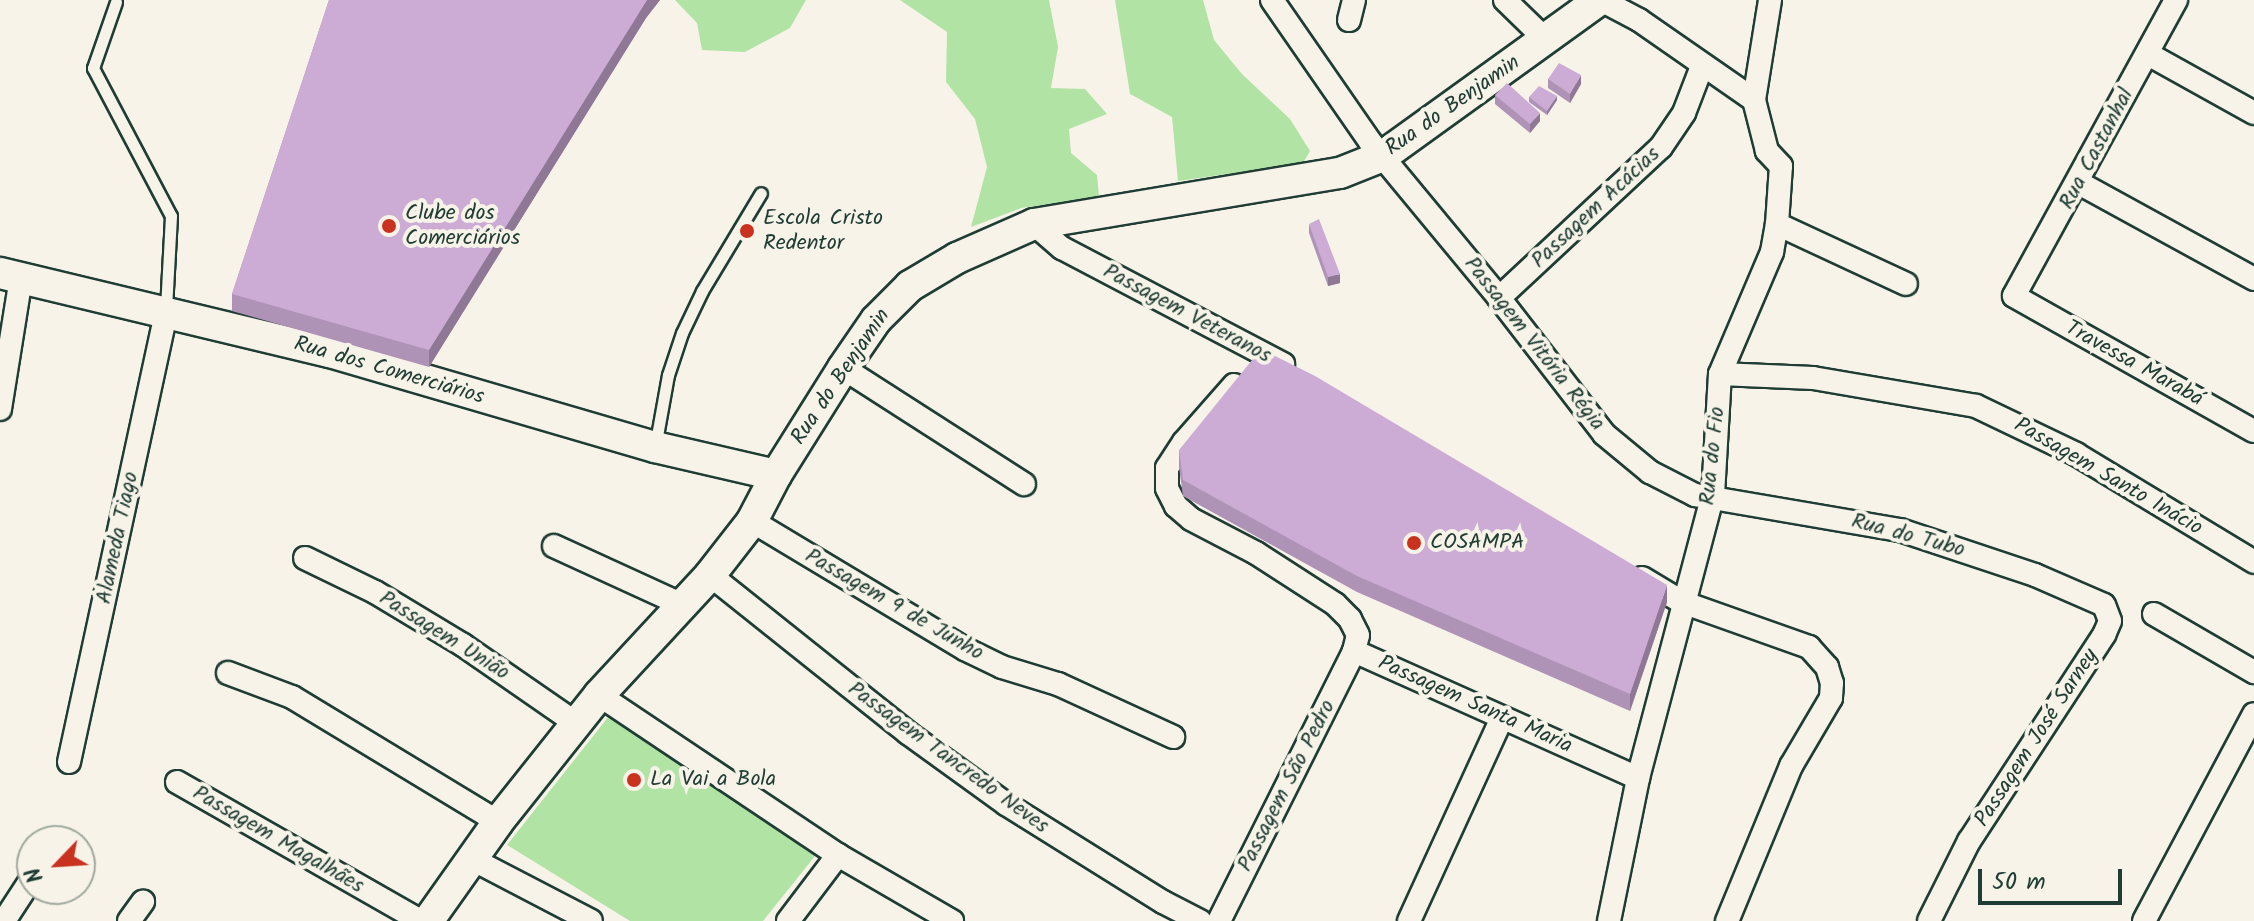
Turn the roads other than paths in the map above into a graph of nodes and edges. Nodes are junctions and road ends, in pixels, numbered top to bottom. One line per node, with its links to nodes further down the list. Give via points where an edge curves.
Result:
1 (1272, 0): 12 (street, Passagem Vitória Régia)
2 (1505, 0): 7 (street)
3 (1600, 0): 7 (main road, Rua do Benjamin); 9 (street, via 1639,20)
4 (1770, 0): 10 (street, Rua do Fio)
5 (2176, 0): 8 (street, Rua Castanhal)
6 (116, 2): 22 (lane, via 93,68 171,216)
7 (1547, 41): 12 (main road, Rua do Benjamin)
8 (2148, 54): 11 (street); 13 (street, Rua Castanhal)
9 (1702, 66): 10 (street); 21 (street, Passagem Acácias, via 1684,113 1661,147)
10 (1754, 100): 16 (street, Rua do Fio, via 1767,151 1781,166)
11 (2254, 113)
12 (1383, 156): 15 (main road, Rua do Benjamin, via 1340,173); 21 (street, Passagem Vitória Régia)
13 (2079, 183): 18 (street); 20 (street, Rua Castanhal)
14 (761, 193): 29 (lane, via 682,333)
15 (1034, 224): 23 (street, Passagem Veteranos, via 1062,248); 24 (main road, Rua do Benjamin, via 957,258 910,286 876,320)
16 (1777, 224): 19 (street); 26 (street, Rua do Fio, via 1772,252)
17 (10, 275): 22 (main road, Rua dos Comerciários); 27 (street)
18 (2254, 279)
19 (1906, 284)
20 (2014, 296): 28 (street, Travessa Marabá)
21 (1499, 298): 32 (street, Passagem Vitória Régia, via 1614,443 1670,485 1695,495)
22 (166, 314): 29 (main road, Rua dos Comerciários, via 330,352); 51 (street, Alameda Tiago)
23 (1261, 354): 25 (street, Passagem Veteranos); 43 (street, Passagem Santa Maria, via 1184,442 1167,468 1167,488 1191,519 1335,604 1358,635)
24 (843, 368): 30 (main road, Rua do Benjamin); 31 (street)
25 (1298, 372)
26 (1720, 374): 32 (street, Rua do Fio); 36 (street, Passagem Santo Inácio, via 1813,378 1976,406 2076,454)
27 (0, 409)
28 (2254, 431)
29 (655, 447): 30 (main road, Rua dos Comerciários)
30 (776, 475): 33 (main road, Rua do Benjamin)
31 (1024, 484)
32 (1713, 495): 39 (street, Rua do Tubo, via 1900,530); 40 (street, Rua do Fio)
33 (752, 521): 38 (main road, Rua do Benjamin); 50 (street, Passagem 9 de Junho, via 965,649 1058,684)
34 (554, 546): 41 (street)
35 (305, 558): 49 (street, Passagem União, via 463,645)
36 (2254, 562)
37 (1619, 564): 40 (street)
38 (710, 575): 41 (main road, Rua do Benjamin); 66 (street, Passagem Tancredo Neves, via 1006,804)
39 (2097, 599): 71 (street, Passagem José Sarney, via 2110,621 2104,635 1969,841)
40 (1682, 602): 52 (street, Rua do Fio); 70 (street, via 1809,647 1827,667 1832,683 1831,698 1791,766)
41 (683, 605): 46 (main road, Rua do Benjamin)
42 (2154, 614): 44 (street)
43 (1354, 651): 48 (street, Passagem Santa Maria); 67 (street, Passagem São Pedro)
44 (2254, 672)
45 (228, 673): 54 (street, via 292,697)
46 (599, 695): 49 (main road, Rua do Benjamin); 55 (street)
47 (2254, 714): 72 (street)
48 (1502, 718): 52 (street, Passagem Santa Maria); 68 (street)
49 (577, 724): 54 (main road, Rua do Benjamin)
50 (1173, 737)
51 (69, 762)
52 (1638, 778): 69 (street, Rua do Fio)
53 (177, 782): 61 (street, Passagem Magalhães)
54 (498, 822): 56 (main road, Rua do Benjamin)
55 (838, 855): 64 (street); 65 (street)
56 (472, 859): 62 (main road, Rua do Benjamin); 63 (street)
57 (143, 902): 60 (street)
58 (16, 903): 59 (street)
59 (4, 921)
60 (129, 921)
61 (421, 921)
62 (428, 921)
63 (591, 921)
64 (788, 921)
65 (952, 921)
66 (1200, 921)
67 (1219, 921)
68 (1409, 921)
69 (1609, 921)
70 (1727, 921)
71 (1929, 921)
72 (2144, 921)

